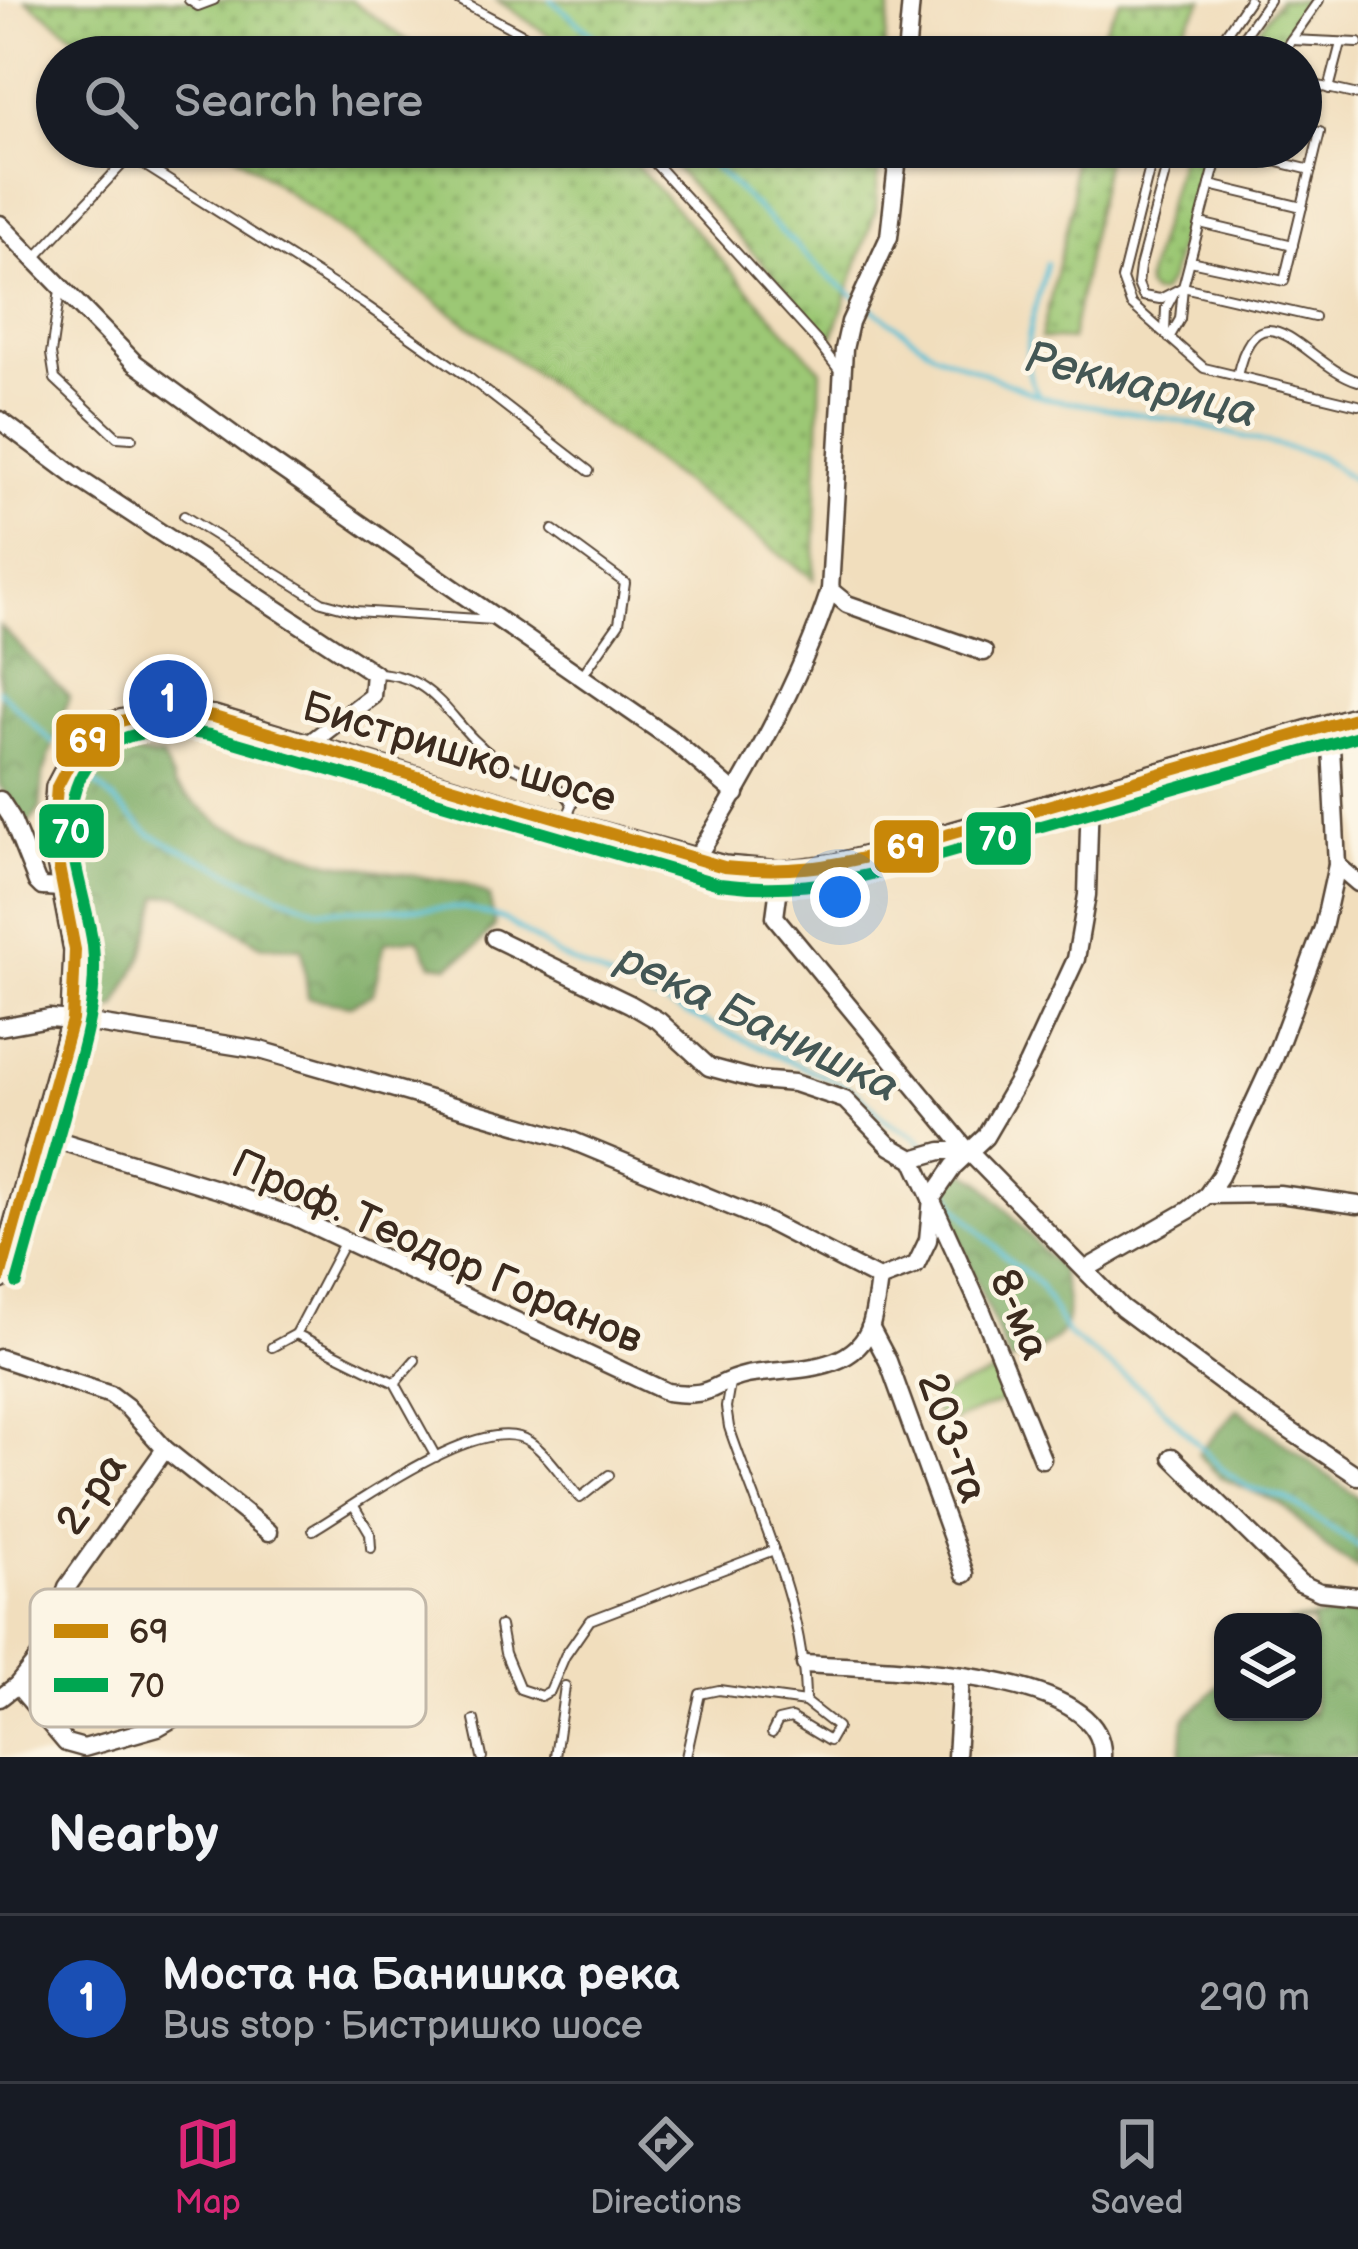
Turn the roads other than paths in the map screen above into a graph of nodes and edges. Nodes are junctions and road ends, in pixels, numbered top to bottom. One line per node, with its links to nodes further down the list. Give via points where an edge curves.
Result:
1 (189, 0): 2 (lane)
2 (214, 0)
3 (458, 0): 8 (lane)
4 (911, 0): 9 (street)
5 (1249, 0): 10 (lane)
6 (1268, 0): 11 (lane)
7 (1318, 0): 12 (lane)
8 (526, 36)
9 (908, 36)
10 (1224, 36)
11 (1243, 36)
12 (1294, 36)
13 (1322, 42): 14 (lane)
14 (1341, 43): 15 (lane); 17 (lane)
15 (1358, 43)
16 (1322, 87): 17 (lane)
17 (1329, 89): 18 (lane)
18 (1358, 95)
19 (119, 168): 33 (lane)
20 (149, 168): 45 (lane, via 379,315)
21 (659, 168): 39 (lane)
22 (897, 168): 39 (street, via 889,237 850,322)
23 (1150, 168): 38 (lane, via 1122,287)
24 (1167, 168): 36 (lane, via 1138,284 1151,300)
25 (1214, 168): 28 (lane)
26 (1303, 168): 27 (lane)
27 (1311, 170): 29 (lane)
28 (1210, 185): 29 (lane); 30 (lane)
29 (1302, 207): 32 (lane)
30 (1200, 223): 32 (lane); 34 (lane)
31 (0, 224): 33 (street)
32 (1293, 245): 34 (lane, via 1284,281)
33 (34, 258): 35 (street)
34 (1190, 260): 36 (lane)
35 (61, 286): 44 (lane, via 51,354 56,379 117,437); 49 (street, via 135,363)
36 (1179, 290): 37 (lane); 38 (lane, via 1166,308); 38 (lane, via 1180,319)
37 (1314, 317)
38 (1167, 336): 40 (lane, via 1204,368)
39 (841, 372): 48 (street)
40 (1237, 376): 41 (lane, via 1246,343 1268,328); 42 (lane)
41 (1358, 382)
42 (1358, 405)
43 (0, 420): 51 (street)
44 (133, 438)
45 (589, 471)
46 (184, 517): 49 (lane, via 322,602)
47 (553, 530): 52 (lane, via 625,583 619,623)
48 (830, 590): 50 (street, via 847,604); 56 (street)
49 (499, 620): 52 (street)
50 (984, 652)
51 (374, 673): 55 (street, via 372,696); 59 (lane, via 400,674 424,687 487,752 562,790 572,805)
52 (581, 677): 56 (street)
53 (1358, 717): 54 (street, Бистришко шосе)
54 (1330, 726): 57 (street, Бистришко шосе); 61 (street)
55 (306, 746): 59 (street, Бистришко шосе); 64 (street, Бистришко шосе, via 184,711 109,724 77,749 57,787 53,836)
56 (736, 794): 60 (street)
57 (1090, 794): 62 (street, Бистришко шосе, via 850,861); 69 (street, via 1088,895 1076,959 1028,1066)
58 (0, 800): 64 (street, via 37,882)
59 (565, 823): 60 (street, Бистришко шосе)
60 (695, 860): 62 (street, Бистришко шосе)
61 (1337, 865): 63 (street); 71 (street, via 1307,978)
62 (781, 872): 69 (street, via 775,916)
63 (1358, 883)
64 (64, 888): 66 (street, Бистришко шосе, via 75,950)
65 (494, 938): 70 (street, via 659,1021 709,1066 845,1100)
66 (72, 1019): 67 (street); 68 (street, Бистришко шосе); 77 (street, via 260,1050 568,1139 764,1220)
67 (0, 1027)
68 (41, 1136): 74 (street, Проф. Теодор Горанов, via 226,1192); 76 (street, Бистришко шосе)
69 (968, 1151): 70 (street); 72 (street); 75 (street)
70 (913, 1160): 72 (street, 8-ма)
71 (1207, 1195): 73 (street); 75 (street)
72 (932, 1198): 77 (street, via 928,1240 916,1264); 88 (street, 8-ма)
73 (1358, 1205)
74 (346, 1240): 79 (lane); 84 (street, Проф. Теодор Горанов, via 667,1392 694,1396)
75 (1086, 1270): 90 (street, via 1122,1308)
76 (0, 1278)
77 (879, 1279): 78 (street)
78 (870, 1327): 84 (street, via 851,1354 827,1364); 96 (street, 203-та)
79 (296, 1334): 80 (lane); 83 (lane)
80 (272, 1347)
81 (0, 1358): 85 (street, via 111,1395)
82 (415, 1360): 83 (lane)
83 (395, 1383): 87 (lane)
84 (730, 1383): 95 (lane, via 729,1427)
85 (165, 1449): 93 (street); 97 (street, 2-ра)
86 (1172, 1456): 98 (street, via 1300,1582)
87 (436, 1457): 89 (lane, via 505,1433 529,1441 580,1498); 91 (lane)
88 (1042, 1459)
89 (609, 1474)
90 (1358, 1476)
91 (354, 1506): 92 (lane); 94 (lane)
92 (314, 1530)
93 (269, 1532)
94 (371, 1548)
95 (774, 1550): 99 (lane, via 590,1620 542,1696 520,1688); 100 (lane)
96 (965, 1574)
97 (66, 1589)
98 (1358, 1596)
99 (500, 1626)
100 (805, 1664): 102 (street); 107 (lane)
101 (30, 1668): 103 (street, 2-ра)
102 (961, 1676): 115 (street); 116 (street, via 1032,1690 1081,1713 1097,1727)
103 (17, 1685): 105 (street, 2-ра); 106 (street)
104 (566, 1686): 113 (lane)
105 (0, 1698)
106 (30, 1701)
107 (806, 1702): 111 (lane, via 837,1726 829,1741 791,1718); 114 (lane, via 700,1694)
108 (474, 1720): 112 (lane)
109 (52, 1727): 110 (street, via 66,1744 84,1748)
110 (158, 1727)
111 (772, 1733)
112 (482, 1757)
113 (555, 1757)
114 (686, 1757)
115 (956, 1757)
116 (1102, 1757)

